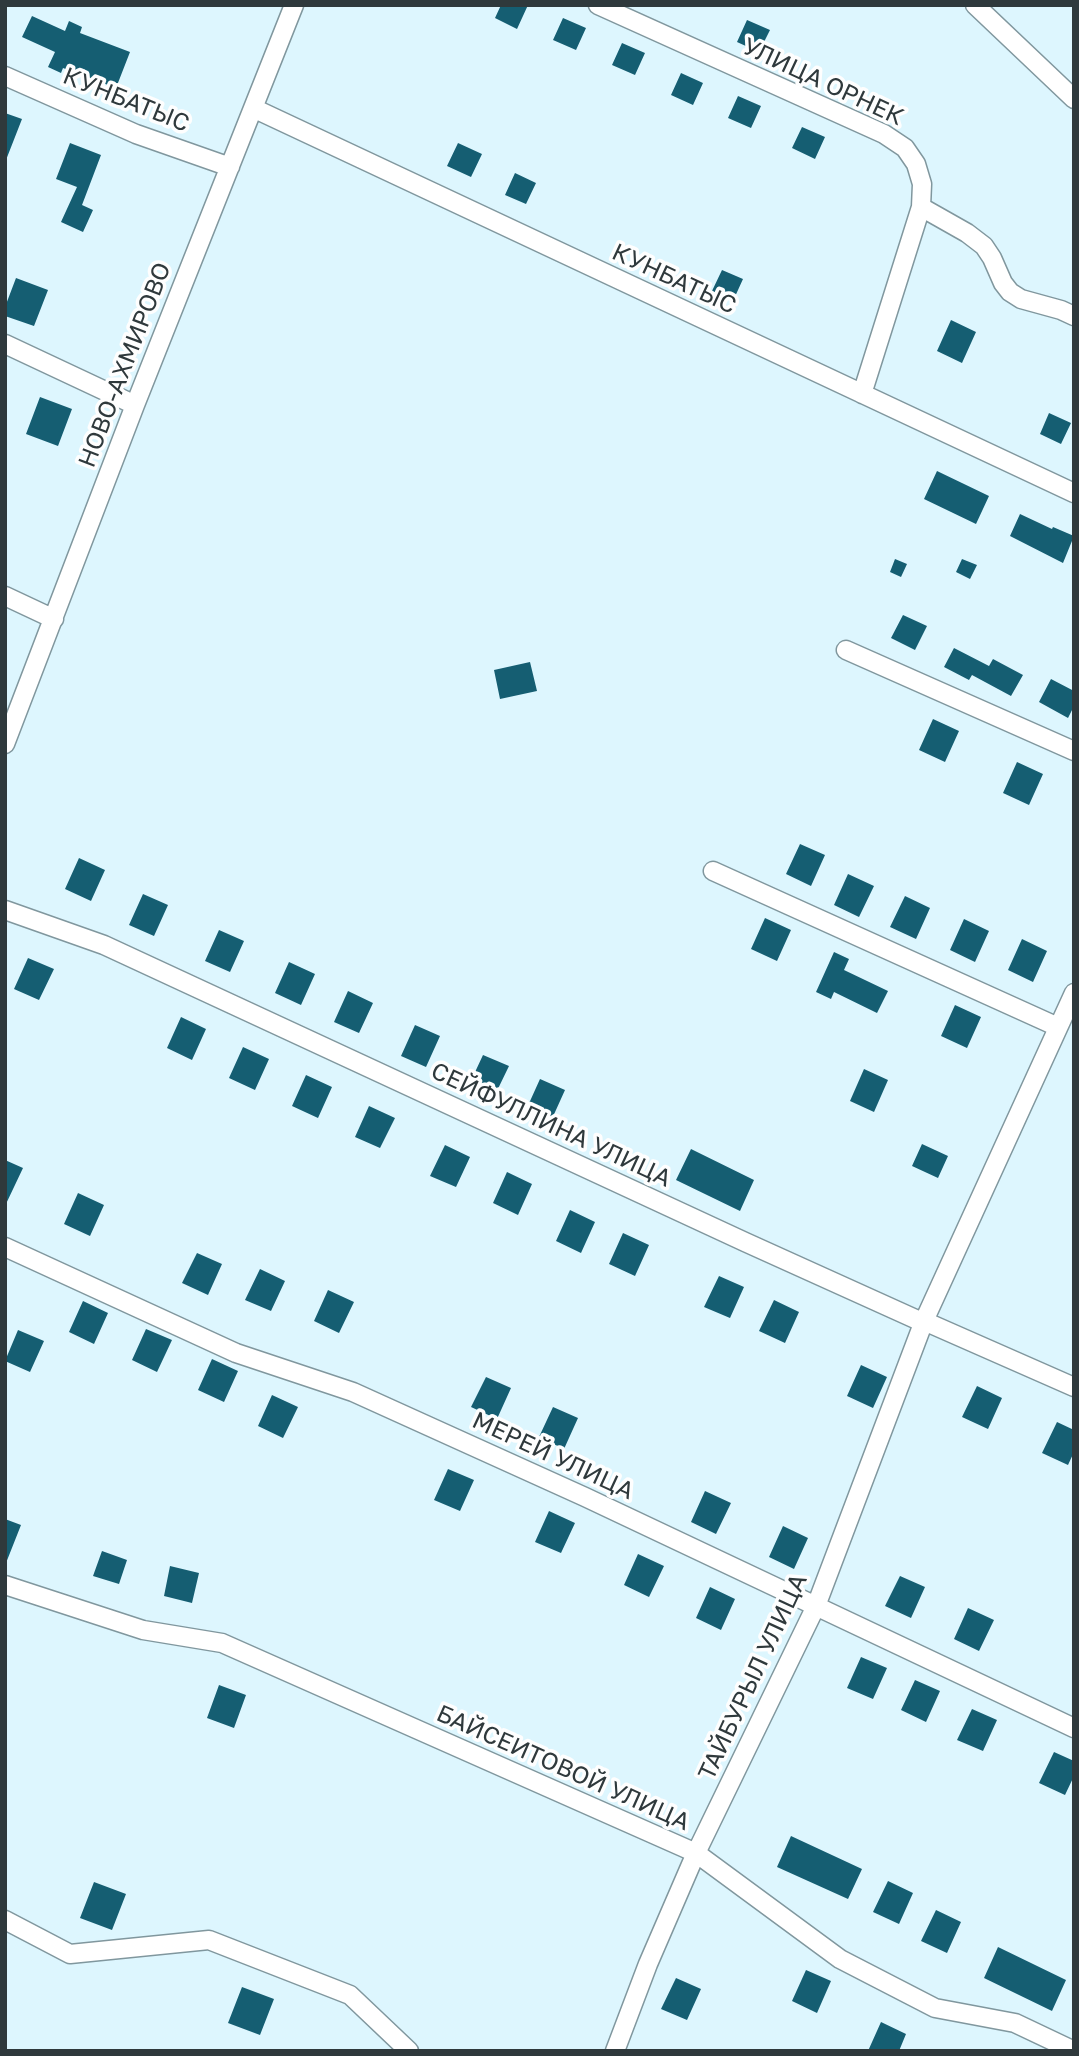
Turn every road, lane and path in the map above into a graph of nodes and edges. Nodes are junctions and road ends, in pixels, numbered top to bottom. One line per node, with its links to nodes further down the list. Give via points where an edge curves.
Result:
1 (294, 5): 6 (street, НОВО-АХМИРОВО)
2 (598, 5): 8 (street, УЛИЦА ОРНЕК, via 884,134 905,148 916,164 922,184)
3 (975, 5): 5 (street)
4 (5, 76): 7 (street, КУНБАТЫС, via 136,134)
5 (1074, 99)
6 (253, 108): 7 (street, НОВО-АХМИРОВО); 11 (street, КУНБАТЫС)
7 (230, 167): 12 (street, НОВО-АХМИРОВО)
8 (921, 207): 9 (street, via 984,246 1010,292); 11 (street, УЛИЦА ОРНЕК)
9 (1074, 316)
10 (5, 344): 12 (street)
11 (862, 394): 13 (street, КУНБАТЫС)
12 (135, 405): 15 (street, НОВО-АХМИРОВО)
13 (1074, 494)
14 (5, 596): 15 (street)
15 (54, 619): 17 (street, НОВО-АХМИРОВО)
16 (846, 650): 18 (street)
17 (5, 744)
18 (1074, 751)
19 (713, 872): 22 (street)
20 (5, 910): 24 (street, СЕЙФУЛЛИНА УЛИЦА, via 104,945)
21 (1074, 993): 22 (street, ТАЙБУРЫЛ УЛИЦА)
22 (1058, 1027): 24 (street, ТАЙБУРЫЛ УЛИЦА)
23 (5, 1247): 27 (street, МЕРЕЙ УЛИЦА, via 236,1353 365,1398)
24 (923, 1321): 25 (street, СЕЙФУЛЛИНА УЛИЦА); 27 (street, ТАЙБУРЫЛ УЛИЦА)
25 (1074, 1387)
26 (5, 1586): 29 (street, БАЙСЕИТОВОЙ УЛИЦА, via 143,1630 222,1643)
27 (816, 1606): 28 (street, МЕРЕЙ УЛИЦА); 29 (street, ТАЙБУРЫЛ УЛИЦА)
28 (1074, 1728)
29 (696, 1853): 31 (street, БАЙСЕИТОВОЙ УЛИЦА, via 840,1959 935,2008 1014,2023); 33 (street, ТАЙБУРЫЛ УЛИЦА)
30 (5, 1920): 32 (street, via 70,1954 209,1940 351,1995)
31 (1074, 2050)
32 (409, 2051)
33 (615, 2051)

